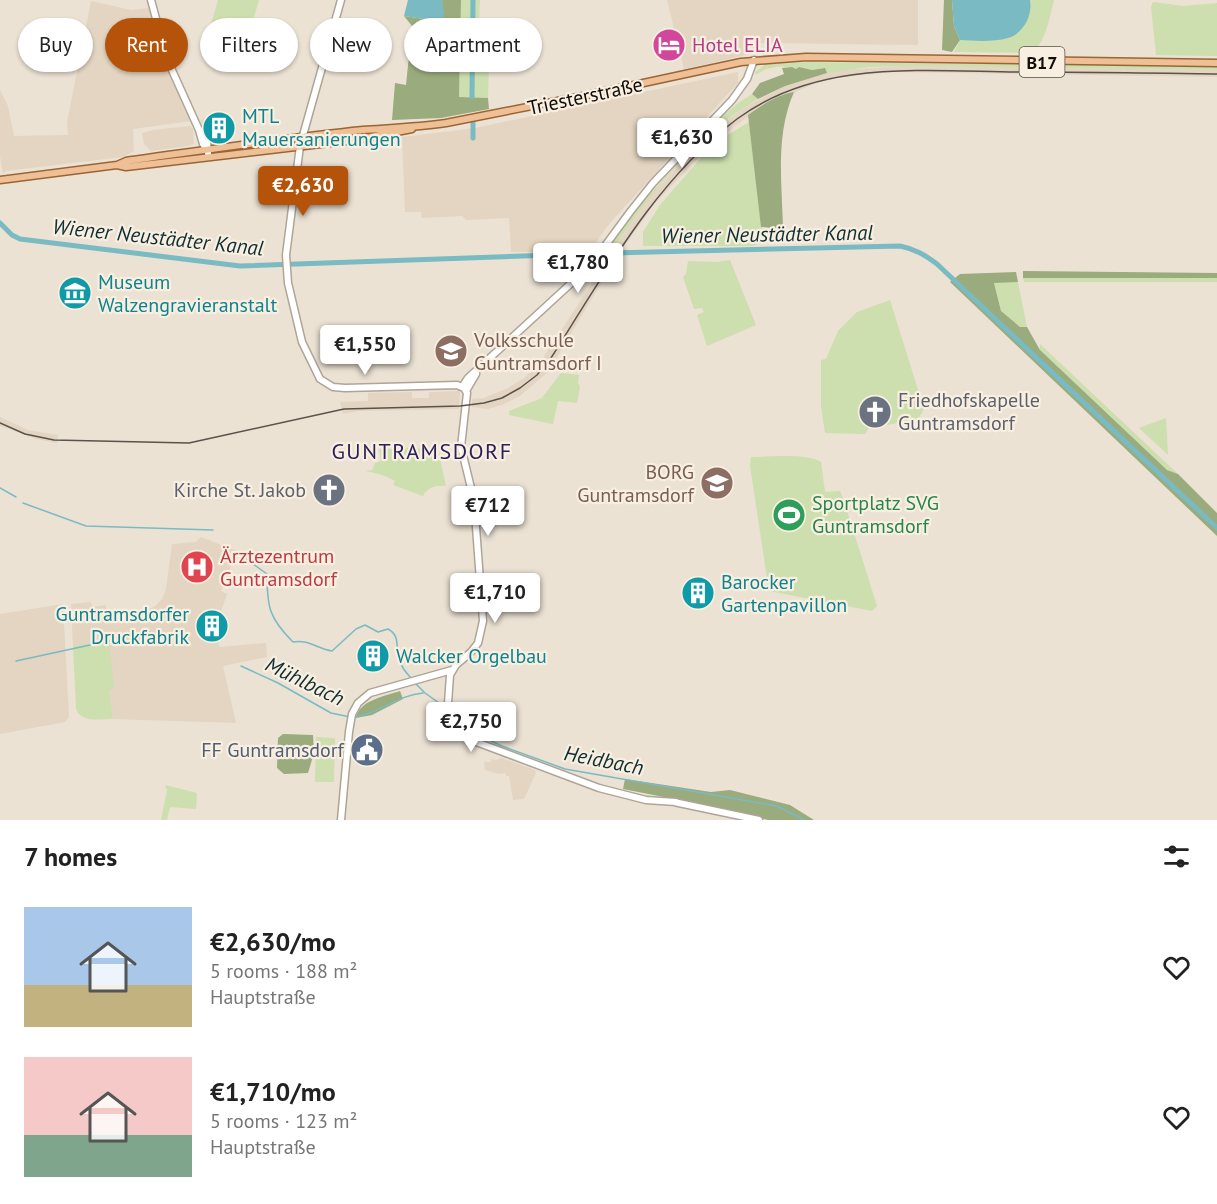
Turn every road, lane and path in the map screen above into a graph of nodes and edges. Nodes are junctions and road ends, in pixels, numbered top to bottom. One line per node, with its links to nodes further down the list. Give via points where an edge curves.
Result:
1 (151, 0): 10 (street, via 168,58 199,130 206,137)
2 (341, 0): 5 (street)
3 (754, 60): 4 (main road, B17, via 806,57); 6 (main road, Triesterstraße / B17); 12 (street, via 747,79 732,100 653,183 595,261 478,370)
4 (1217, 63)
5 (307, 123): 7 (street, via 311,131); 8 (street)
6 (416, 128): 7 (main road, Triesterstraße / B17); 9 (main road, Triesterstraße / B17)
7 (322, 136): 8 (main road, Triesterstraße / B17)
8 (302, 138): 9 (street); 10 (main road, Triesterstraße / B17)
9 (300, 146): 10 (main road, Triesterstraße / B17); 12 (street, via 286,274 302,342 315,371 327,384 345,388)
10 (208, 154): 11 (main road, Triesterstraße / B17)
11 (2, 180)
12 (464, 389): 13 (street, via 467,401 461,447 474,500 483,611 478,643)
13 (452, 670): 14 (street); 15 (street)
14 (432, 676): 15 (street); 16 (street, via 370,693 358,703 351,717)
15 (449, 680): 17 (street, via 448,714 454,727 471,740 588,785)
16 (341, 820)
17 (759, 820)

